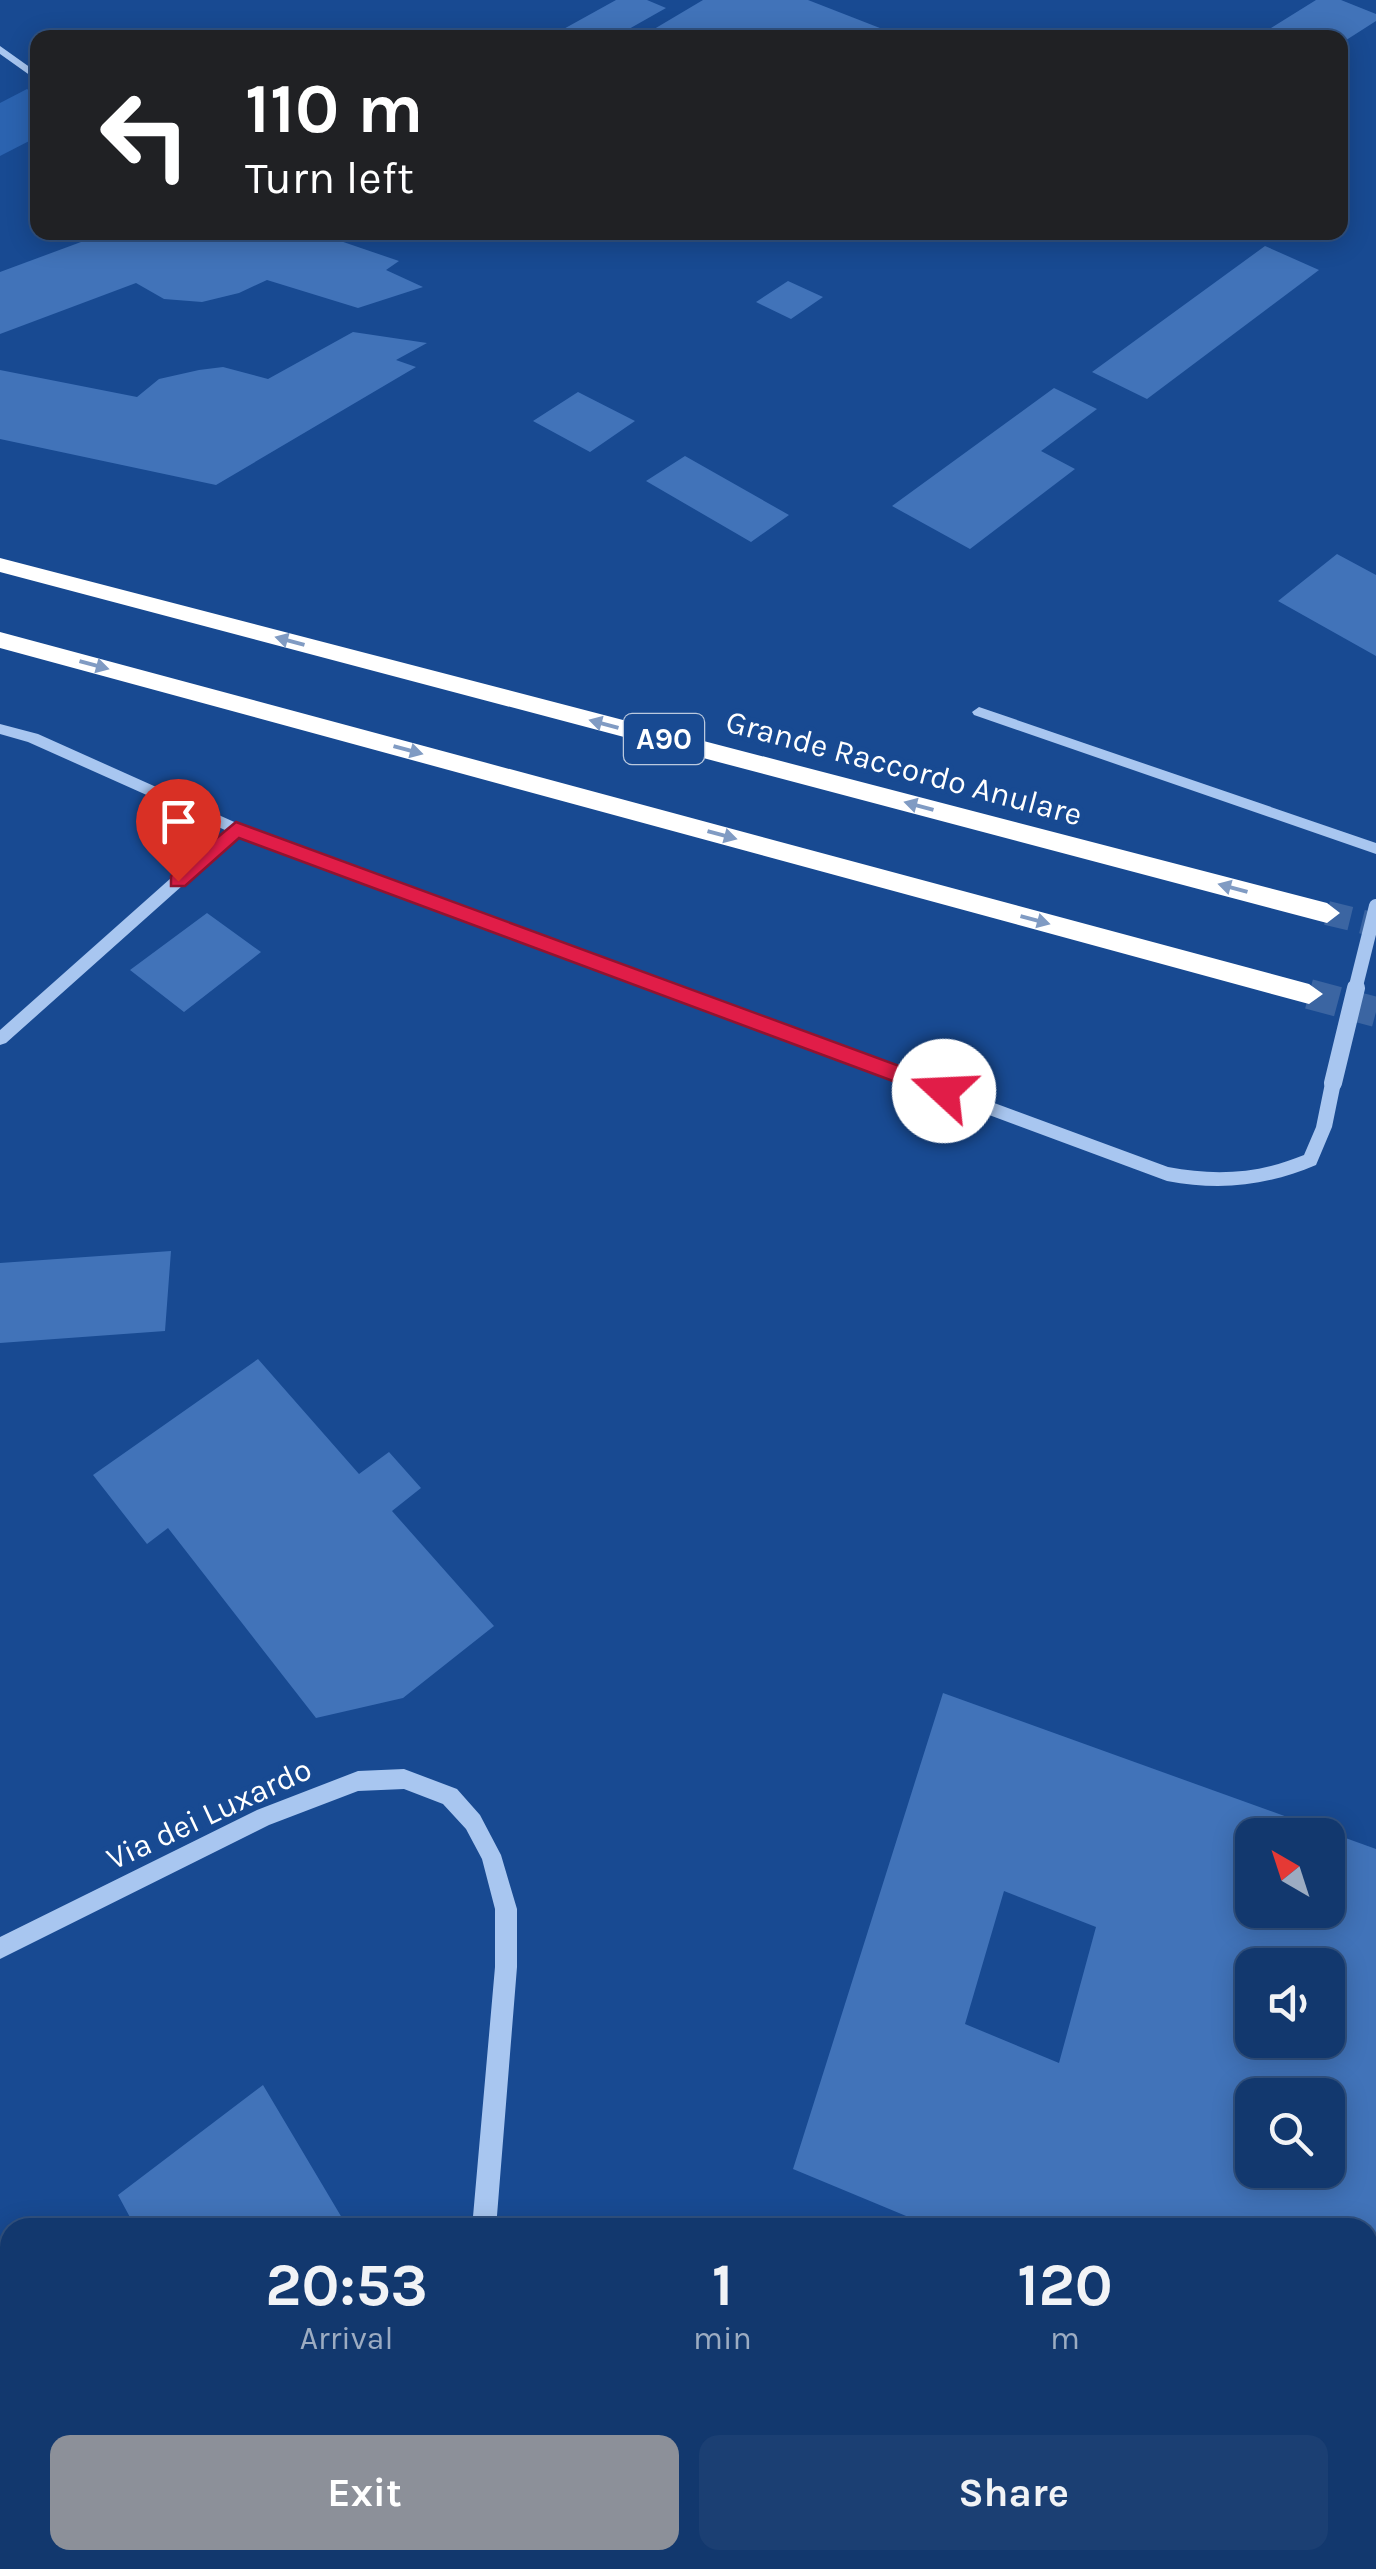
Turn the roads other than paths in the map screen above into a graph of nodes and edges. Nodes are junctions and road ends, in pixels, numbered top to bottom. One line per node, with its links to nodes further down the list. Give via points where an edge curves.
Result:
1 (0, 48): 2 (street); 3 (street)
2 (30, 57)
3 (30, 72)
4 (0, 565): 11 (highway, Grande Raccordo Anulare / A90, one-way to 4)
5 (0, 640): 12 (highway, A90, one-way to 12)
6 (978, 712): 9 (street)
7 (0, 728): 8 (street)
8 (236, 829): 10 (street, bridge, via 1167,1174 1209,1183 1249,1182 1310,1160 1324,1127); 13 (street)
9 (1376, 849)
10 (1376, 906)
11 (1328, 912)
12 (1309, 994)
13 (0, 1039)
14 (0, 1948): 15 (street, Via dei Luxardo, via 264,1817 358,1781 404,1779 450,1796 491,1855 506,1908)
15 (485, 2218)

